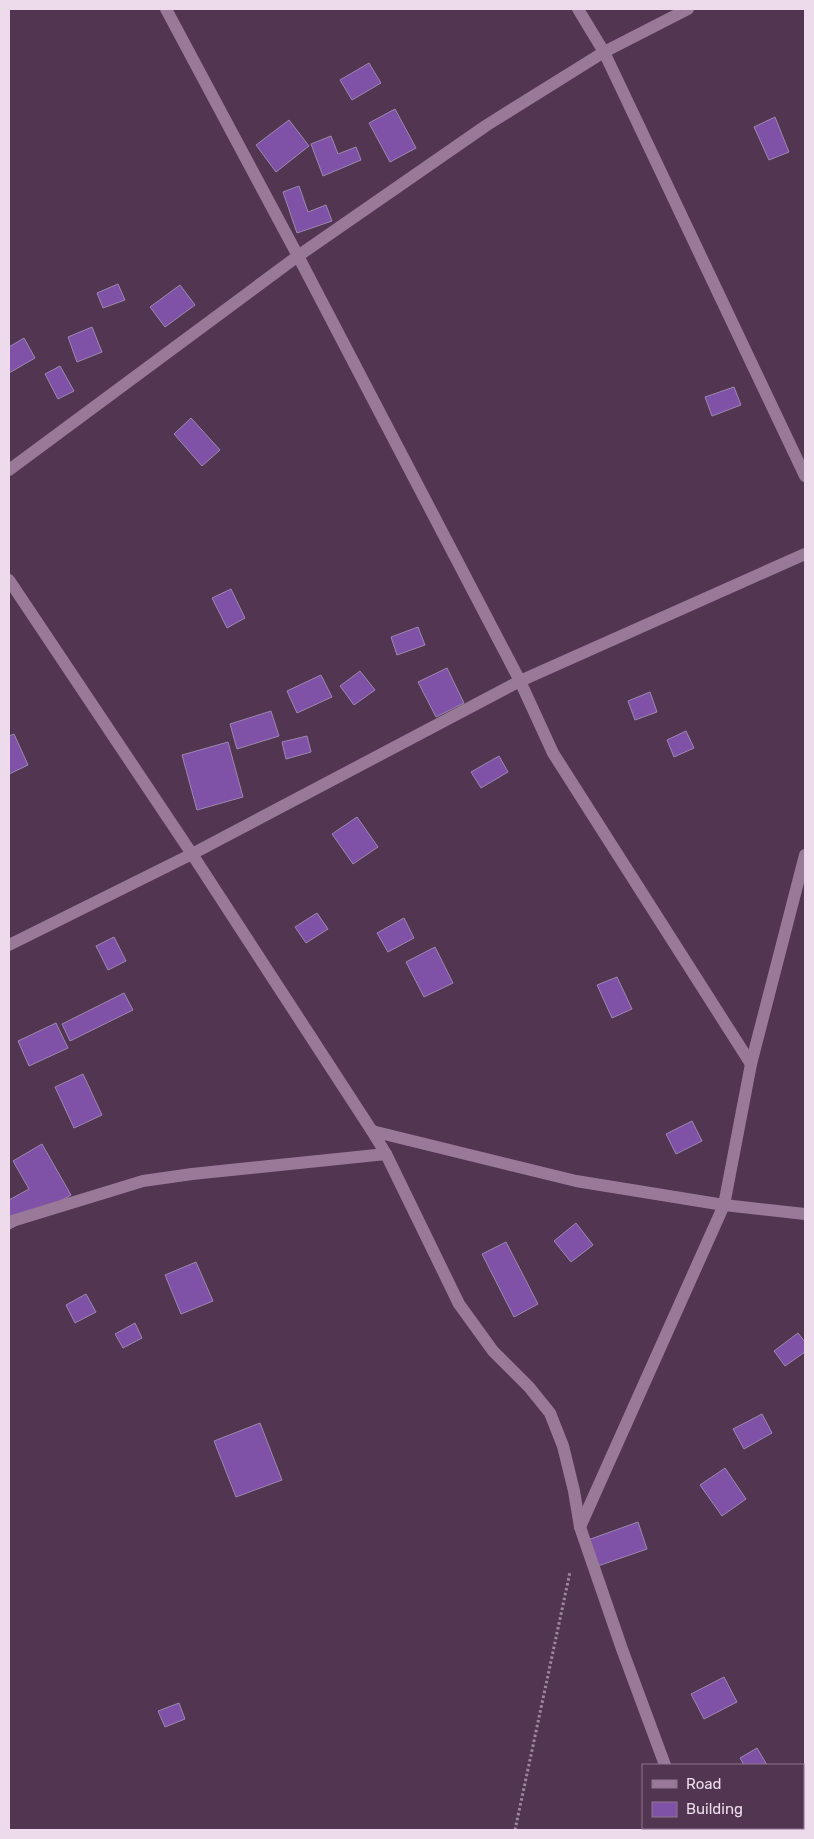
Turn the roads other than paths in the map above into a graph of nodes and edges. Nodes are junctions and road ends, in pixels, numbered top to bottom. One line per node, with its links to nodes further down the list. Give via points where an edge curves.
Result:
1 (166, 9): 5 (street)
2 (578, 9): 4 (street)
3 (687, 9): 4 (street)
4 (604, 52): 5 (street, via 487,125); 7 (street)
5 (298, 256): 6 (street); 10 (street)
6 (9, 470)
7 (805, 476)
8 (805, 554): 10 (street)
9 (9, 580): 11 (street)
10 (520, 681): 11 (street); 14 (street, via 554,753)
11 (192, 854): 13 (street); 15 (street)
12 (805, 855): 14 (street)
13 (9, 945)
14 (751, 1064): 17 (street)
15 (372, 1131): 16 (street); 17 (street, via 576,1181)
16 (386, 1154): 19 (street, via 143,1181); 20 (street, via 459,1304 492,1351 550,1413 563,1446)
17 (724, 1204): 18 (street); 20 (street)
18 (805, 1214)
19 (9, 1222)
20 (580, 1527): 21 (street)
21 (664, 1764)

